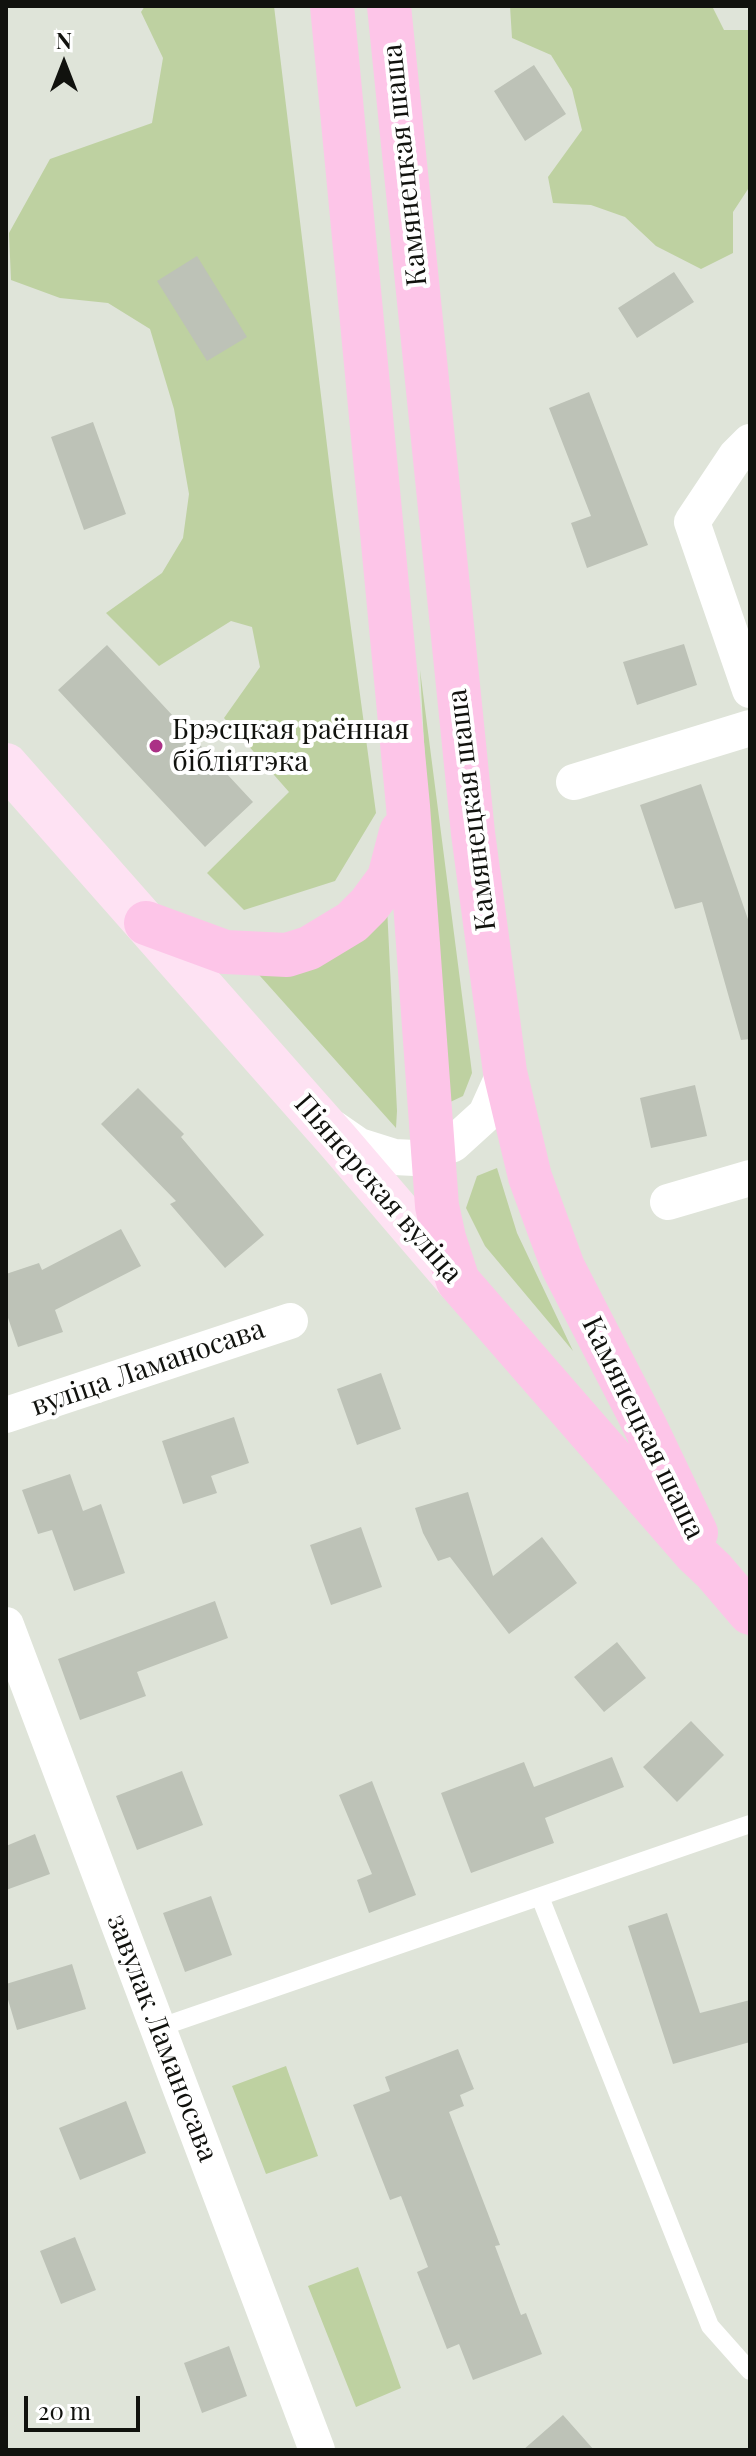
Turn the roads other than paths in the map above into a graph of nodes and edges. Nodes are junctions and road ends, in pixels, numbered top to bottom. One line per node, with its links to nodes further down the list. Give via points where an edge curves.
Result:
1 (332, 6): 8 (main road, Камянецкая шаша)
2 (389, 6): 10 (main road, Камянецкая шаша, via 473,833)
3 (750, 442): 4 (street, via 692,522)
4 (750, 690)
5 (750, 728): 7 (street)
6 (6, 765): 9 (main road, Піянерская вуліца)
7 (574, 782)
8 (408, 806): 9 (main road, via 389,878 352,922 309,948 287,955 225,952); 12 (main road, Камянецкая шаша)
9 (146, 923): 11 (main road, Піянерская вуліца)
10 (505, 1072): 12 (street, via 486,1114 453,1144); 18 (main road, Камянецкая шаша, via 530,1177 563,1267)
11 (315, 1115): 12 (street, via 359,1146 394,1157 415,1158); 15 (main road, Піянерская вуліца)
12 (433, 1151): 15 (main road, Камянецкая шаша, via 437,1206)
13 (750, 1178): 14 (street)
14 (668, 1202)
15 (458, 1281): 18 (main road, Піянерская вуліца)
16 (290, 1321): 17 (street, вуліца Ламаносава)
17 (6, 1415)
18 (714, 1571): 19 (main road, Піянерская вуліца)
19 (750, 1613)
20 (6, 1625): 23 (street, завулак Ламаносава)
21 (750, 1824): 22 (lane)
22 (540, 1897): 23 (lane); 24 (lane, via 710,2326)
23 (158, 2028): 25 (street, завулак Ламаносава)
24 (750, 2371)
25 (317, 2450)

